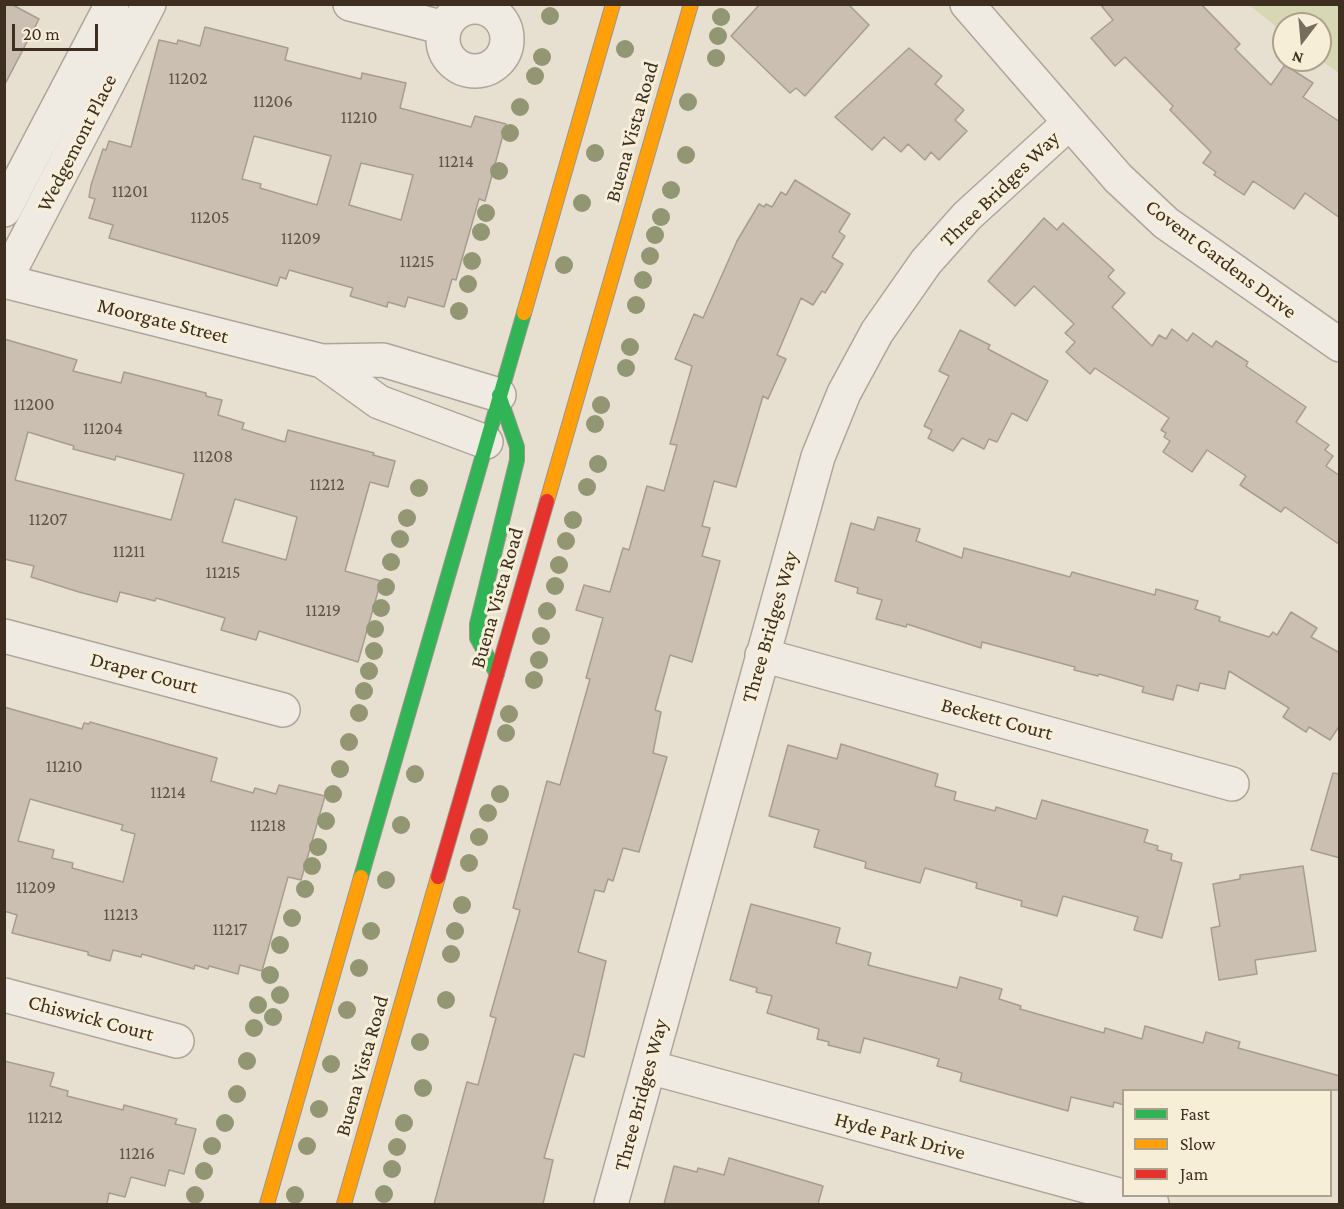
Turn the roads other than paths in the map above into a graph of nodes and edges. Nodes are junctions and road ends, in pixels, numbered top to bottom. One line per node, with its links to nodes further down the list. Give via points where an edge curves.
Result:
1 (112, 4): 9 (street, Wedgemont Place)
2 (148, 4): 10 (street, Wedgemont Place)
3 (350, 4): 7 (street)
4 (613, 4): 14 (main road)
5 (690, 4): 19 (main road, Buena Vista Road)
6 (967, 4): 8 (street, Covent Gardens Drive)
7 (445, 28)
8 (1069, 123): 11 (street, Covent Gardens Drive, via 1118,178 1166,223); 18 (street, Three Bridges Way, via 967,216 926,262 877,332 844,393 818,456)
9 (4, 210)
10 (5, 281): 12 (street, Moorgate Street)
11 (1340, 345)
12 (322, 361): 13 (street, Moorgate Street, via 383,360); 15 (street, Moorgate Street, via 379,402)
13 (414, 370): 14 (street, Moorgate Street); 15 (street)
14 (499, 395): 16 (main road); 19 (main road, via 517,447 517,460 477,624 477,638)
15 (402, 410): 16 (street, Moorgate Street)
16 (486, 442): 27 (main road)
17 (4, 636): 20 (street, Draper Court)
18 (762, 655): 21 (street, Beckett Court); 24 (street, Three Bridges Way)
19 (497, 674): 28 (main road, Buena Vista Road)
20 (284, 710)
21 (1232, 784)
22 (4, 994): 23 (street, Chiswick Court)
23 (177, 1041)
24 (649, 1066): 25 (street, Hyde Park Drive); 29 (street, Three Bridges Way)
25 (1122, 1196)
26 (1126, 1197): 30 (street, Hyde Park Drive)
27 (267, 1204)
28 (344, 1204)
29 (611, 1204)
30 (1152, 1204)

